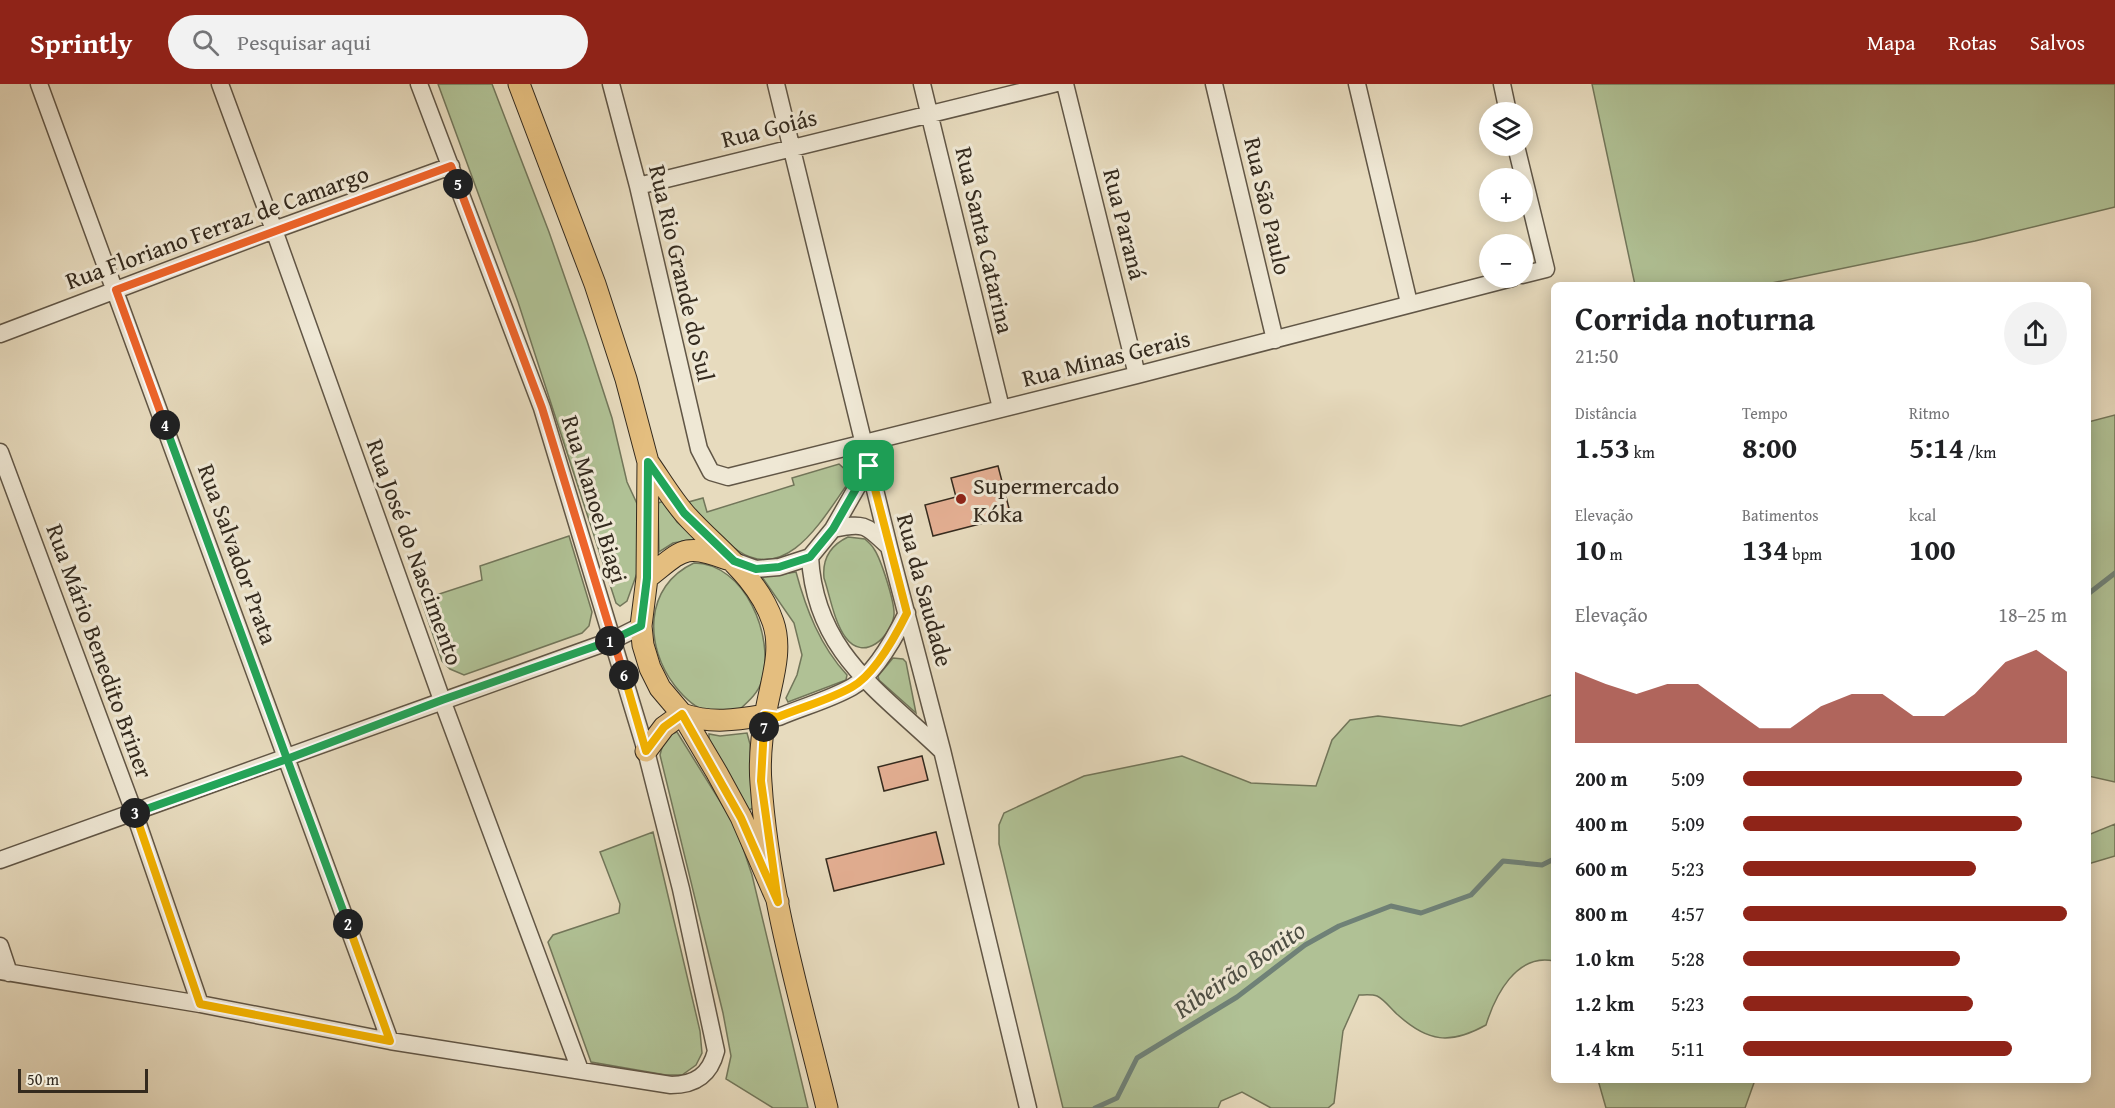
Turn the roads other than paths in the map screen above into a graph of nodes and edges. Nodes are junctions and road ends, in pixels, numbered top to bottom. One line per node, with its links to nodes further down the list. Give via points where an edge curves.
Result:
1 (39, 84): 22 (street, Rua Salvador Prata)
2 (220, 84): 19 (street, Rua José do Nascimento)
3 (419, 84): 17 (street, Rua Manoel Biagi)
4 (519, 84): 30 (main road, via 595,284)
5 (610, 84): 18 (street, Rua Rio Grande do Sul)
6 (776, 84): 15 (street, Rua da Saudade)
7 (922, 84): 14 (street, Rua Santa Catarina)
8 (1053, 84): 14 (street, Rua Goiás)
9 (1065, 84): 26 (street, Rua Paraná)
10 (1214, 84): 25 (street, Rua São Paulo)
11 (1357, 84): 23 (street)
12 (1502, 84): 13 (street)
13 (1506, 102)
14 (930, 116): 15 (street, Rua Goiás); 27 (street, Rua Santa Catarina)
15 (792, 146): 18 (street, Rua Goiás); 28 (street, Rua da Saudade)
16 (1518, 156): 20 (street, via 1546,269)
17 (451, 166): 19 (street, Rua Floriano Ferraz de Camargo); 40 (street, Rua Manoel Biagi, via 542,408)
18 (638, 186): 32 (street, Rua Rio Grande do Sul, via 699,449)
19 (274, 230): 22 (street, Rua Floriano Ferraz de Camargo); 42 (street, Rua José do Nascimento)
20 (1533, 272)
21 (1479, 286): 23 (street, Rua Minas Gerais)
22 (116, 290): 24 (street, Rua Floriano Ferraz de Camargo); 47 (street, Rua Salvador Prata)
23 (1409, 303): 25 (street, Rua Minas Gerais)
24 (0, 334)
25 (1275, 340): 26 (street, Rua Minas Gerais)
26 (1137, 375): 27 (street, Rua Minas Gerais)
27 (1001, 408): 28 (street, Rua Minas Gerais)
28 (864, 444): 31 (street, Rua da Saudade); 32 (street, Rua Minas Gerais, via 728,477)
29 (0, 452): 48 (street, Rua Mário Benedito Briner)
30 (648, 462): 36 (main road, via 684,513); 37 (main road)
31 (869, 466): 33 (street); 34 (street, Rua da Saudade)
32 (711, 472)
33 (833, 529): 34 (street, via 868,527); 35 (street)
34 (889, 547): 38 (street, Rua da Saudade)
35 (810, 557): 36 (street, via 779,567 756,569); 41 (street, via 812,584 827,630)
36 (734, 561): 37 (main road, via 703,550 687,550); 44 (main road, via 766,604 774,623 778,644)
37 (647, 578): 39 (main road)
38 (907, 613): 41 (street, via 894,638); 45 (street, Rua da Saudade)
39 (641, 626): 40 (street); 43 (main road, via 650,668 660,688)
40 (614, 640): 42 (street); 46 (street, Rua Manoel Biagi)
41 (864, 677): 44 (street, via 853,687 778,717); 45 (street)
42 (442, 700): 47 (street); 55 (street, Rua José do Nascimento)
43 (682, 714): 44 (main road, via 731,721); 46 (main road, via 664,727); 50 (main road, via 741,818)
44 (765, 715): 50 (main road, via 761,781)
45 (942, 750): 56 (street, Rua da Saudade)
46 (646, 751): 55 (street, Rua Manoel Biagi, via 716,1051 713,1062 693,1083 671,1085)
47 (287, 759): 48 (street); 54 (street, Rua Salvador Prata)
48 (134, 812): 49 (street); 53 (street, Rua Mário Benedito Briner)
49 (0, 860)
50 (778, 902): 57 (main road)
51 (0, 946): 52 (street)
52 (4, 972): 53 (street)
53 (200, 1004): 54 (street)
54 (390, 1041): 55 (street)
55 (580, 1070)
56 (1026, 1101)
57 (827, 1108)

